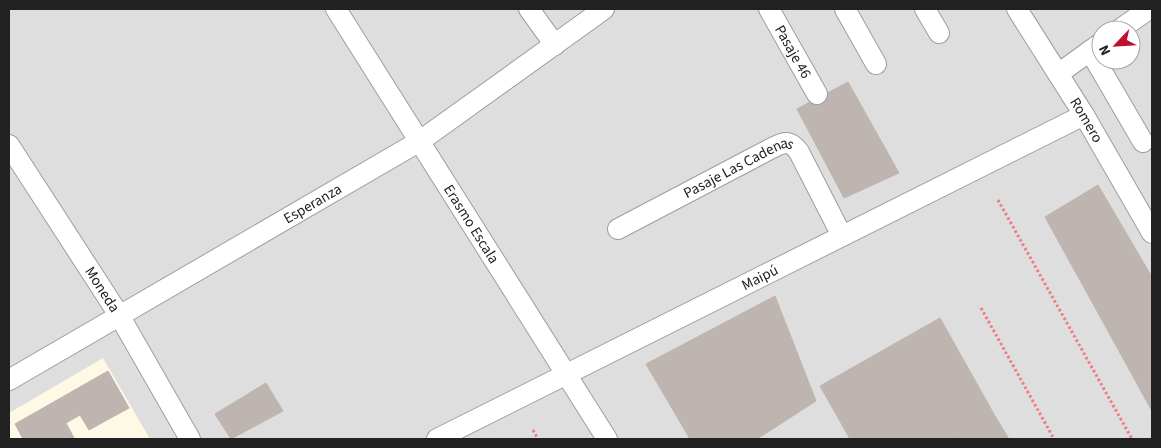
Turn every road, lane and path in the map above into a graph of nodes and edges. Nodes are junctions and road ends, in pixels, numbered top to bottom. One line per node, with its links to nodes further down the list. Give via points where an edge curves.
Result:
1 (336, 9): 18 (street, Erasmo Escala)
2 (529, 9): 11 (street)
3 (604, 9): 11 (street, Esperanza)
4 (769, 9): 16 (street, Pasaje 46)
5 (845, 9): 13 (street)
6 (925, 9): 10 (street)
7 (1017, 9): 15 (street, Romero)
8 (1149, 9): 9 (street)
9 (1133, 20)
10 (939, 33)
11 (555, 45): 18 (street, Esperanza)
12 (1091, 50): 15 (street)
13 (876, 64)
14 (1107, 70): 19 (street)
15 (1058, 74): 17 (street, Romero)
16 (817, 94)
17 (1084, 115): 23 (street, Romero); 24 (street, Maipú)
18 (420, 141): 26 (street, Esperanza); 27 (street, Erasmo Escala)
19 (1143, 142)
20 (9, 145): 26 (street, Moneda)
21 (998, 200): 35 (path)
22 (618, 229): 24 (street, Pasaje Las Cadenas, via 788,142 799,152)
23 (1152, 233)
24 (842, 236): 27 (street, Maipú)
25 (981, 308): 34 (path)
26 (120, 315): 28 (street, Esperanza); 30 (street, Moneda)
27 (566, 375): 31 (street, Maipú); 33 (street, Erasmo Escala)
28 (9, 380)
29 (533, 430): 32 (path)
30 (190, 439)
31 (437, 439)
32 (538, 439)
33 (607, 439)
34 (1054, 439)
35 (1132, 439)

